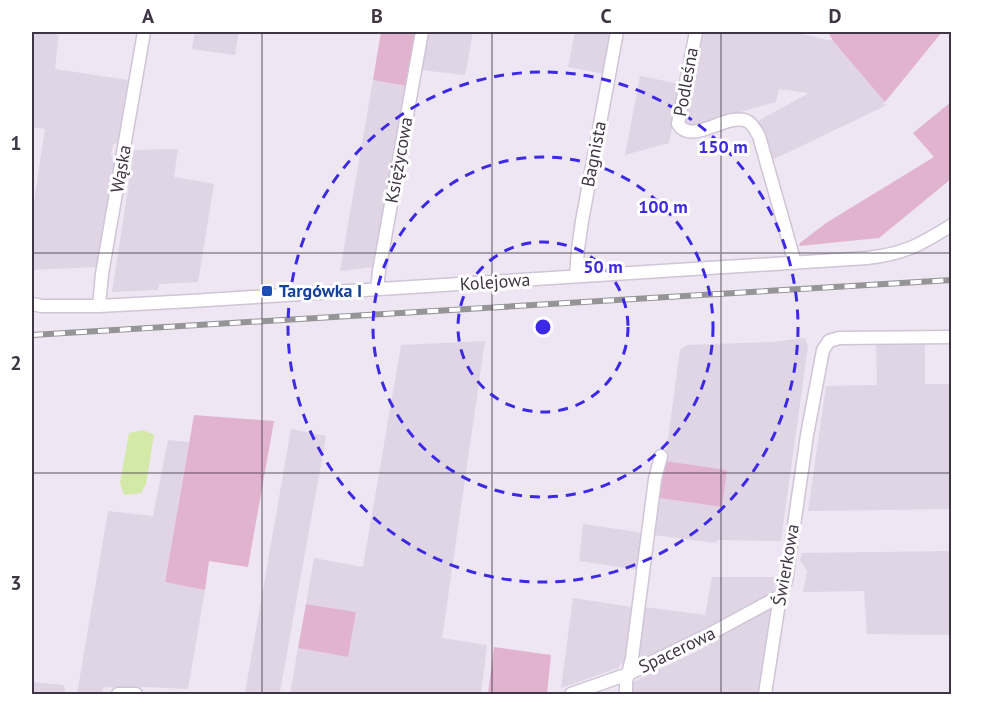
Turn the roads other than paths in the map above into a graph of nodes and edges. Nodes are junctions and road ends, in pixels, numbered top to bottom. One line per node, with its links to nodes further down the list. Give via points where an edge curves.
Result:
1 (144, 32): 10 (street, Wąska)
2 (422, 32): 8 (street, Księżycowa)
3 (617, 32): 7 (street, Bagnista, via 582,221)
4 (696, 32): 6 (street, Podleśna, via 678,124 693,132 737,120 752,125 759,136)
5 (951, 225): 6 (street, Kolejowa, via 899,253)
6 (795, 262): 7 (street, Kolejowa)
7 (576, 276): 8 (street, Kolejowa)
8 (377, 289): 10 (street, Kolejowa)
9 (32, 304): 10 (street, Kolejowa)
10 (99, 306)
11 (951, 337): 13 (street, Świerkowa, via 839,338 832,339 823,350 786,581)
12 (661, 456): 14 (street)
13 (780, 596): 14 (street, Spacerowa); 19 (street, Świerkowa)
14 (628, 674): 17 (street, Spacerowa); 18 (street)
15 (120, 694): 16 (street)
16 (136, 694)
17 (571, 694)
18 (626, 694)
19 (765, 694)

